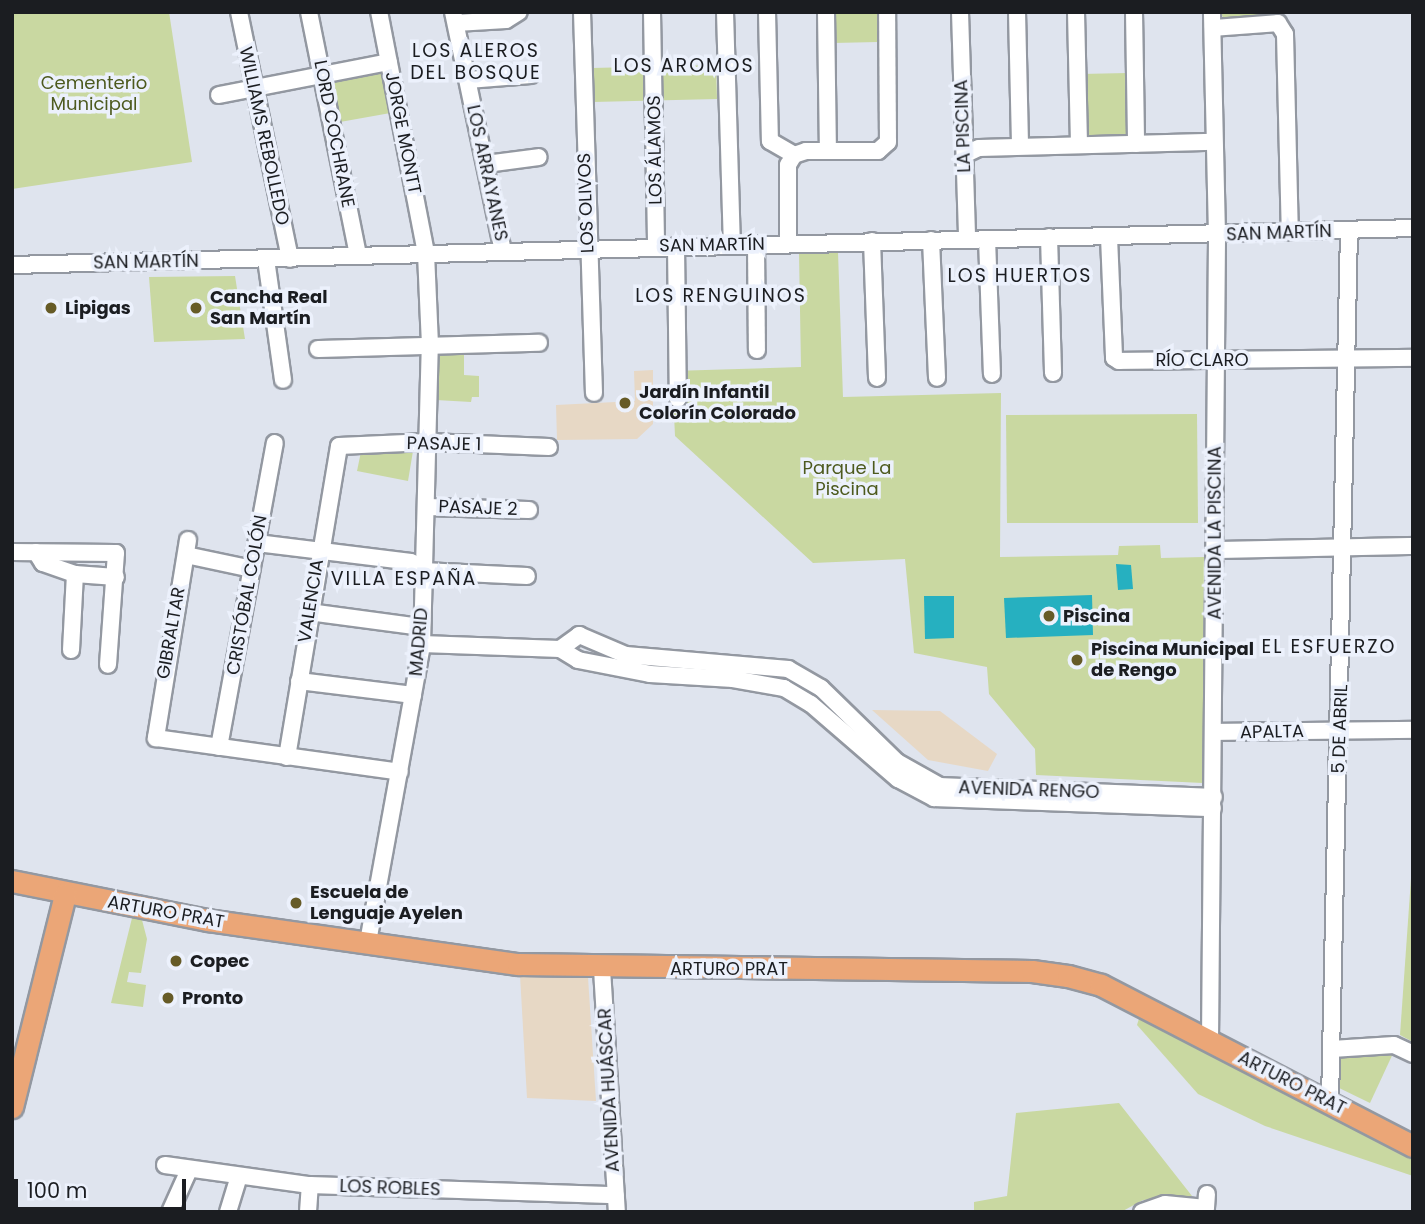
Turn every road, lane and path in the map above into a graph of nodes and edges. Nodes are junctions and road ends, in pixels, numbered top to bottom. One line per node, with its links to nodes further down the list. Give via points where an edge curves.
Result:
1 (239, 12): 22 (street, WILLIAMS REBOLLEDO)
2 (309, 12): 19 (street, LORD COCHRANE)
3 (379, 12): 18 (street, JORGE MONTT)
4 (519, 12): 16 (street, via 506,20)
5 (582, 12): 48 (street, LOS OLIVOS)
6 (652, 12): 46 (street, LOS ÁLAMOS)
7 (725, 12): 45 (street)
8 (767, 12): 30 (street, via 770,141)
9 (826, 12): 28 (street)
10 (887, 12): 28 (street, via 888,142 878,151)
11 (960, 12): 29 (street, LA PISCINA, via 961,144)
12 (1017, 12): 27 (street)
13 (1076, 12): 26 (street)
14 (1134, 12): 25 (street)
15 (1280, 17): 17 (street); 35 (street, via 1285,34)
16 (455, 18): 21 (street, LOS ARRAYANES)
17 (1213, 20): 24 (street)
18 (388, 62): 19 (street); 50 (street, JORGE MONTT)
19 (322, 75): 22 (street); 51 (street, LORD COCHRANE)
20 (531, 75): 21 (street)
21 (468, 80): 32 (street, LOS ARRAYANES)
22 (254, 88): 23 (street); 53 (street, WILLIAMS REBOLLEDO)
23 (219, 95)
24 (1214, 142): 25 (street); 36 (street)
25 (1136, 144): 26 (street)
26 (1079, 145): 27 (street)
27 (1020, 146): 29 (street, via 972,148)
28 (828, 151): 30 (street)
29 (967, 154): 39 (street, LA PISCINA)
30 (794, 155): 43 (street, via 788,165)
31 (539, 157): 32 (street)
32 (486, 164): 49 (street, LOS ARRAYANES)
33 (1413, 228): 34 (street, SAN MARTÍN)
34 (1349, 230): 35 (street, SAN MARTÍN); 61 (street, 5 DE ABRIL)
35 (1290, 232): 36 (street, SAN MARTÍN)
36 (1217, 235): 38 (street, SAN MARTÍN); 60 (street, AVENIDA LA PISCINA)
37 (1049, 237): 38 (street, SAN MARTÍN); 40 (street, SAN MARTÍN); 62 (street)
38 (1110, 237): 60 (street, RÍO CLARO, via 1114,358)
39 (967, 239): 40 (street, SAN MARTÍN); 41 (street, SAN MARTÍN)
40 (987, 239): 63 (street)
41 (931, 240): 42 (street, SAN MARTÍN); 65 (street)
42 (872, 241): 43 (street, SAN MARTÍN); 64 (street)
43 (788, 243): 44 (street, SAN MARTÍN)
44 (757, 244): 45 (street, SAN MARTÍN); 58 (street)
45 (732, 245): 47 (street, SAN MARTÍN)
46 (656, 246): 47 (street, SAN MARTÍN); 48 (street, SAN MARTÍN)
47 (676, 246): 68 (street)
48 (587, 247): 49 (street, SAN MARTÍN); 67 (street, LOS OLIVOS)
49 (503, 251): 50 (street, SAN MARTÍN)
50 (426, 253): 51 (street, SAN MARTÍN); 56 (street, MADRID)
51 (358, 256): 53 (street, SAN MARTÍN)
52 (266, 259): 53 (street, SAN MARTÍN); 54 (street, SAN MARTÍN); 66 (street)
53 (290, 259)
54 (12, 265)
55 (539, 342): 56 (street)
56 (430, 345): 57 (street); 69 (street, MADRID)
57 (318, 349)
58 (757, 351)
59 (1413, 358): 61 (street, RÍO CLARO)
60 (1216, 359): 61 (street, RÍO CLARO); 79 (street, AVENIDA LA PISCINA)
61 (1348, 359): 76 (street, 5 DE ABRIL)
62 (1053, 373)
63 (992, 374)
64 (877, 378)
65 (937, 378)
66 (283, 380)
67 (594, 393)
68 (678, 398)
69 (428, 442): 71 (street, PASAJE 1); 72 (street, PASAJE 1); 73 (street, MADRID)
70 (275, 443): 75 (street, CRISTÓBAL COLÓN)
71 (340, 446): 78 (street, VALENCIA)
72 (549, 447)
73 (427, 507): 74 (street, PASAJE 2); 83 (street, MADRID)
74 (529, 510)
75 (257, 543): 78 (street); 82 (street, CRISTÓBAL COLÓN)
76 (1345, 546): 77 (street); 79 (street); 94 (street, 5 DE ABRIL)
77 (1413, 547)
78 (319, 549): 83 (street, via 411,562); 87 (street, VALENCIA)
79 (1215, 550): 95 (street, AVENIDA LA PISCINA)
80 (12, 552): 81 (street)
81 (36, 552): 84 (street, via 43,563); 86 (street, via 116,553)
82 (252, 569): 96 (street, CRISTÓBAL COLÓN); 96 (street, GIBRALTAR, via 187,548 155,726 160,740)
83 (423, 571): 85 (street); 88 (street, MADRID)
84 (75, 574): 86 (street); 89 (street)
85 (527, 576)
86 (116, 577): 90 (street)
87 (309, 612): 88 (street, AVENIDA RENGO); 91 (street, VALENCIA)
88 (422, 636): 92 (street, MADRID); 99 (street, AVENIDA RENGO, via 560,649 578,660 650,674 733,679 784,688 811,704 898,779 934,798)
89 (71, 650)
90 (108, 665)
91 (299, 681): 92 (street); 97 (street, VALENCIA)
92 (413, 695): 98 (street, MADRID)
93 (1413, 730): 94 (street, APALTA)
94 (1339, 731): 95 (street, APALTA); 105 (street, 5 DE ABRIL)
95 (1215, 733): 99 (street, AVENIDA LA PISCINA)
96 (219, 747): 97 (street)
97 (287, 757): 98 (street)
98 (400, 772): 102 (street, MADRID)
99 (1213, 802): 104 (street, AVENIDA LA PISCINA)
100 (12, 881): 101 (main road, ARTURO PRAT)
101 (65, 894): 102 (main road, ARTURO PRAT); 108 (main road)
102 (368, 942): 103 (main road, ARTURO PRAT, via 518,964)
103 (602, 968): 104 (main road, ARTURO PRAT, via 1032,971 1101,985); 114 (street, AVENIDA HUÁSCAR)
104 (1210, 1041): 107 (main road, ARTURO PRAT)
105 (1332, 1049): 106 (street, via 1394,1045); 107 (street, 5 DE ABRIL)
106 (1413, 1054)
107 (1330, 1102): 109 (main road, ARTURO PRAT)
108 (12, 1107)
109 (1413, 1146)
110 (165, 1165): 111 (street, LOS ROBLES)
111 (189, 1170): 112 (street, LOS ROBLES); 116 (street)
112 (239, 1177): 113 (street, LOS ROBLES); 117 (street)
113 (310, 1185): 114 (street, LOS ROBLES); 118 (street)
114 (616, 1203)
115 (1206, 1205): 119 (street, via 1165,1205)
116 (170, 1212)
117 (228, 1212)
118 (308, 1212)
119 (1142, 1212)

